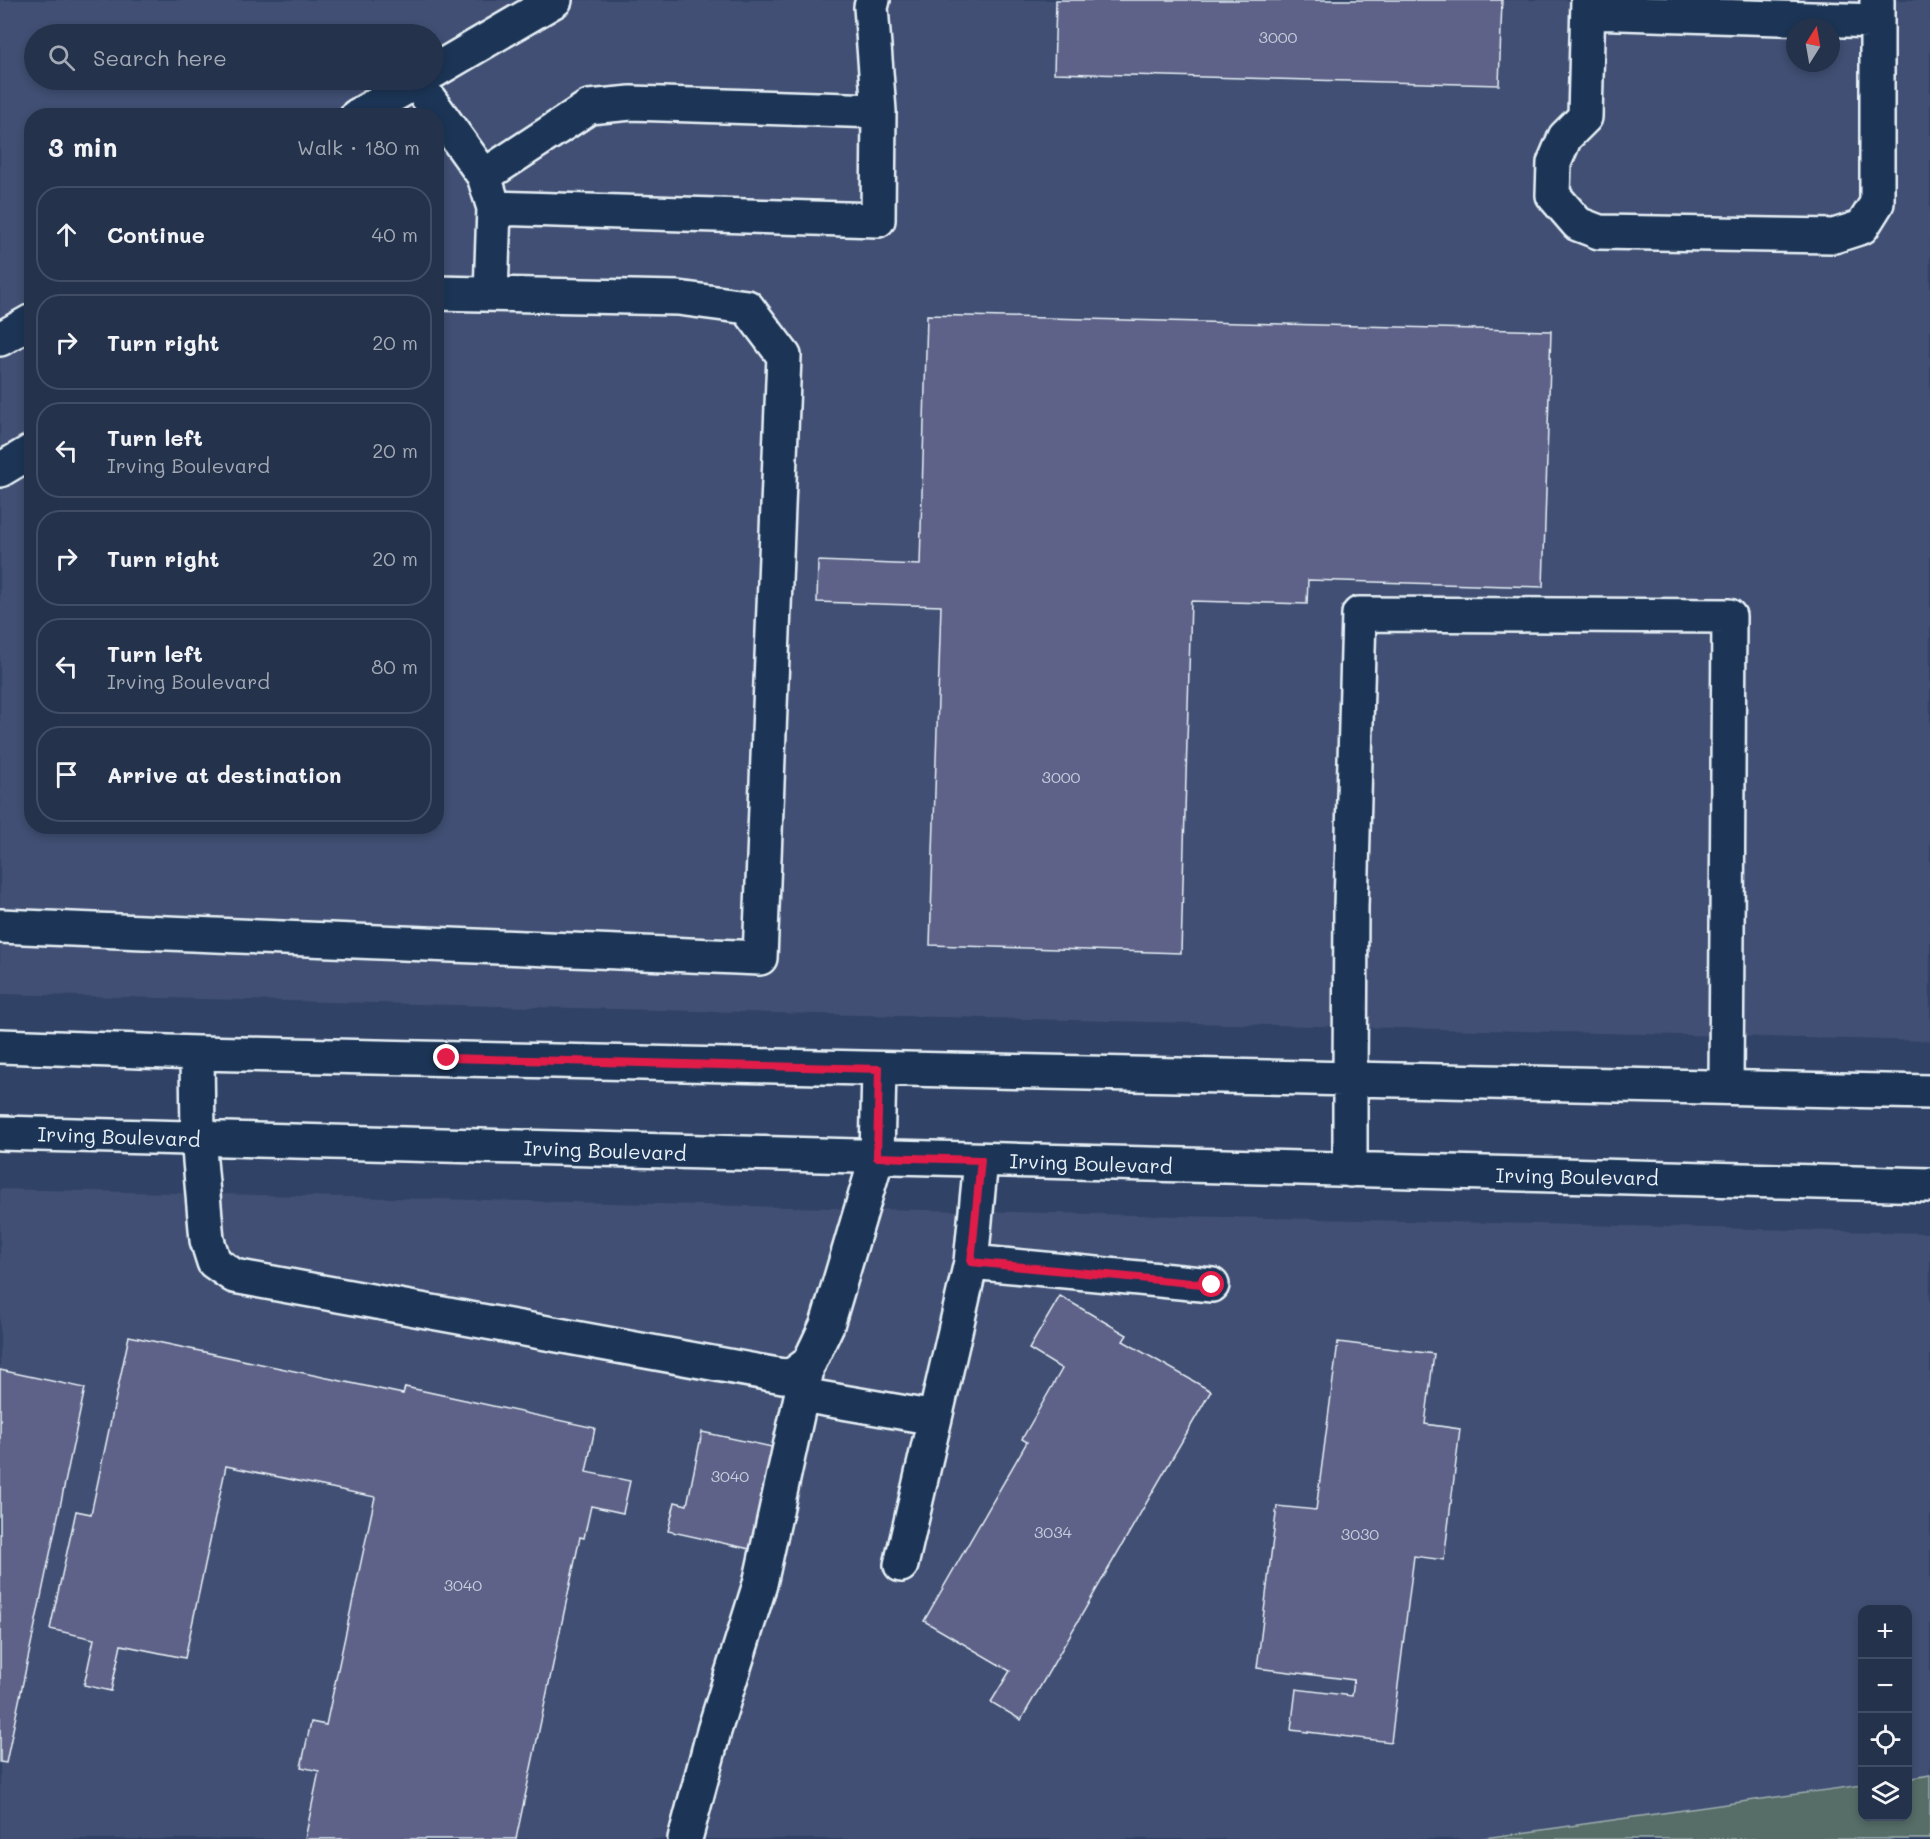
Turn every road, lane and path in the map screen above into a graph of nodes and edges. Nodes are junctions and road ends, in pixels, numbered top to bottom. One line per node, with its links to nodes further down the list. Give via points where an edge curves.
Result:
1 (555, 0): 5 (main road)
2 (866, 2): 11 (main road)
3 (1588, 6): 4 (main road); 4 (main road, via 1585,117 1564,137 1554,163 1553,195 1578,224 1599,232 1834,237 1862,226 1877,203)
4 (1877, 10)
5 (444, 65)
6 (401, 90): 8 (main road)
7 (431, 90): 9 (main road)
8 (371, 108)
9 (442, 108)
10 (444, 111): 12 (main road)
11 (879, 111): 12 (main road, via 631,103 589,107); 13 (main road, via 878,220)
12 (484, 176): 13 (main road)
13 (494, 208): 15 (main road)
14 (444, 293): 15 (main road)
15 (491, 294): 20 (main road, via 678,298 747,307 784,356 760,958)
16 (24, 326): 17 (main road)
17 (0, 339)
18 (24, 455): 19 (main road)
19 (1, 468)
20 (0, 926)
21 (0, 1046): 22 (main road)
22 (197, 1053): 23 (main road); 28 (main road)
23 (879, 1069): 24 (main road); 29 (main road)
24 (1350, 1080): 25 (main road); 25 (main road, via 1359,614 1729,616); 31 (main road)
25 (1726, 1087): 26 (main road)
26 (1930, 1092)
27 (0, 1133): 28 (main road, Irving Boulevard)
28 (198, 1138): 29 (main road, Irving Boulevard); 35 (main road, via 207,1240 214,1262 234,1276 783,1376 794,1375)
29 (877, 1157): 30 (main road, Irving Boulevard); 35 (main road, via 827,1325)
30 (981, 1160): 31 (main road, Irving Boulevard); 33 (main road)
31 (1350, 1170): 32 (main road, Irving Boulevard)
32 (1930, 1185)
33 (971, 1262): 34 (main road); 37 (main road)
34 (1212, 1285)
35 (809, 1363): 36 (main road)
36 (802, 1395): 37 (main road); 39 (main road, via 760,1584)
37 (935, 1418): 38 (main road)
38 (901, 1565)
39 (685, 1839)

